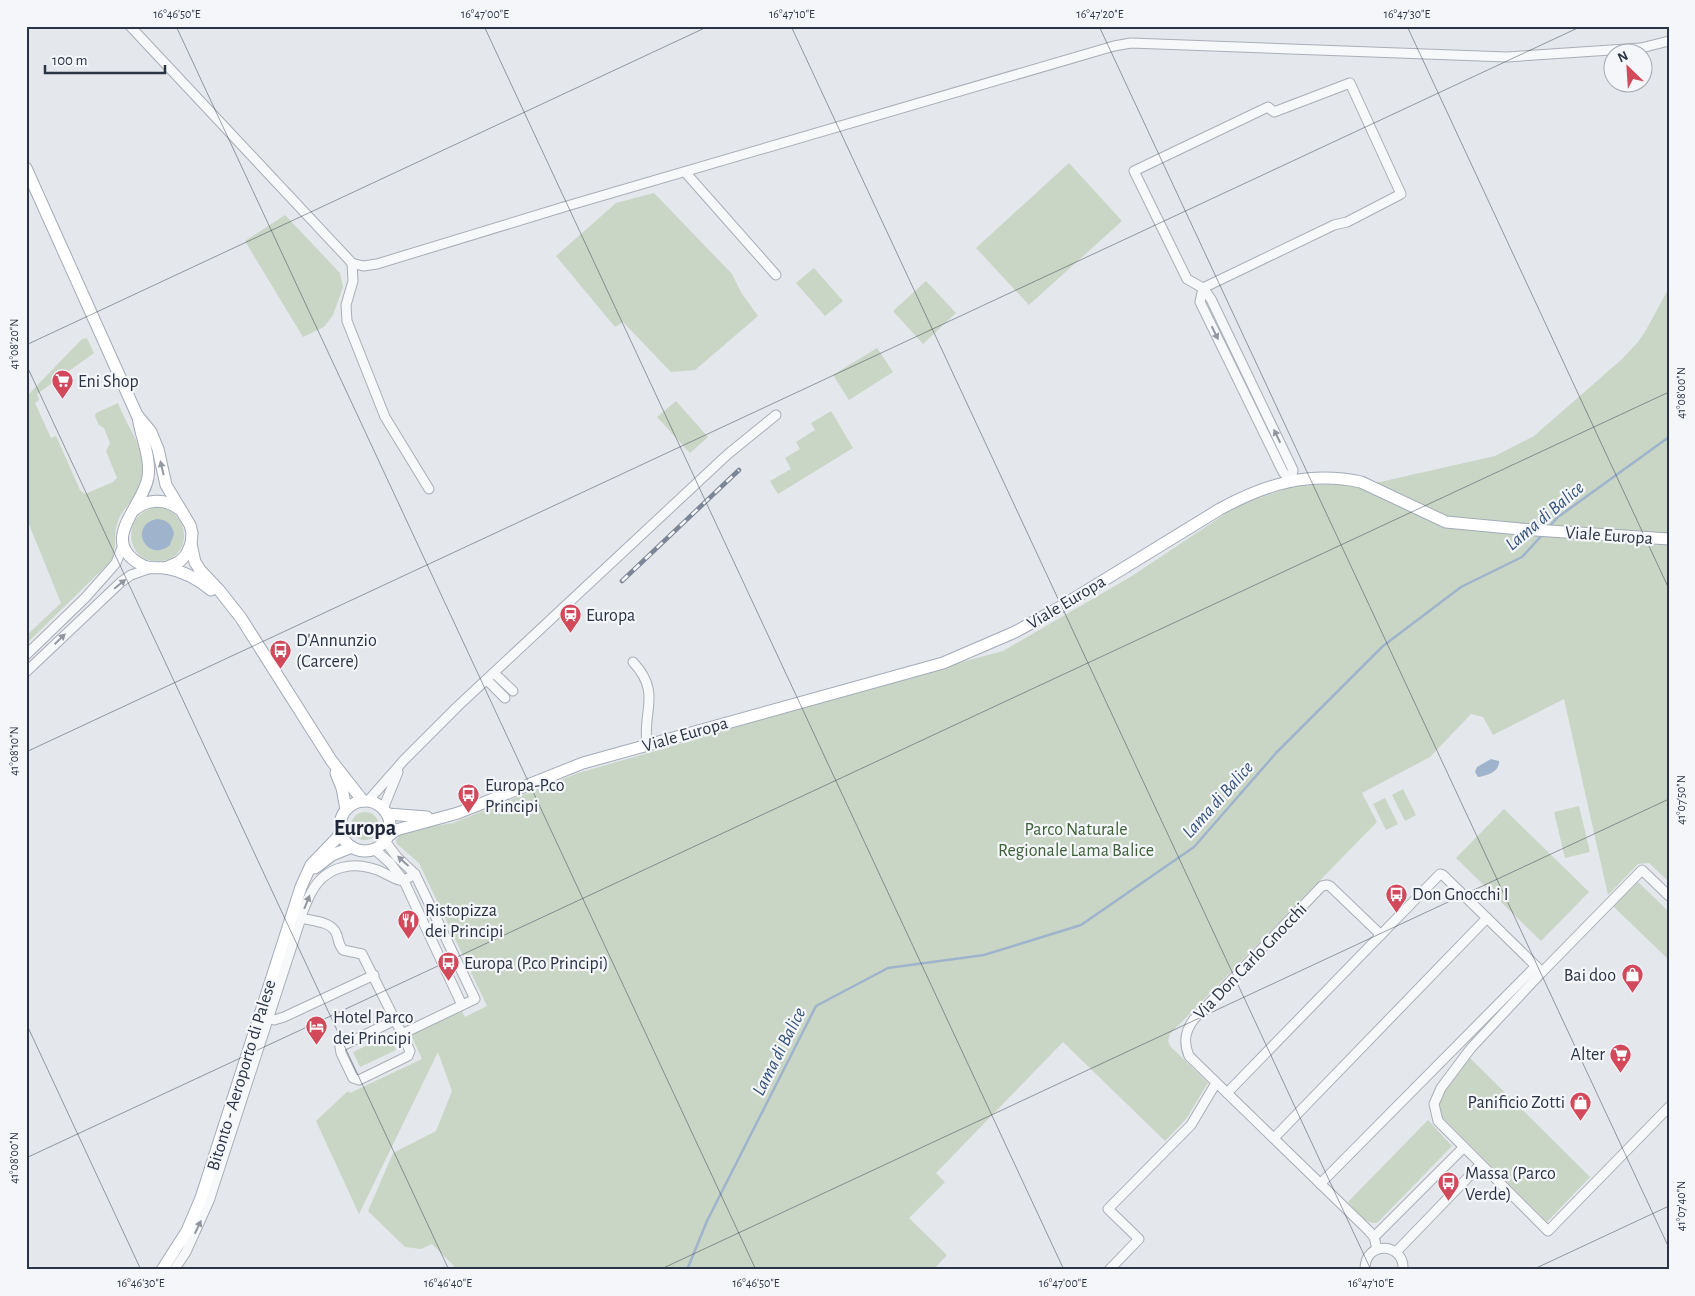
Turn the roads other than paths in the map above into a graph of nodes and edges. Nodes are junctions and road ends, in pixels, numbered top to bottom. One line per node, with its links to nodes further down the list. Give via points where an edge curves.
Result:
1 (130, 26): 5 (street)
2 (1669, 41): 4 (street, via 1641,48 1507,57 1131,43)
3 (26, 168): 8 (main road)
4 (685, 172): 5 (street, via 377,264 362,266); 6 (street)
5 (352, 263): 11 (street, via 353,281 346,304 347,321 385,417)
6 (776, 275)
7 (1204, 288): 7 (street, via 1402,194 1350,83 1274,112 1268,107 1134,171 1187,279); 10 (street, via 1200,302 1282,472)
8 (138, 415): 12 (main road, via 148,467 145,488); 13 (main road, one-way to 8, via 166,485 151,432)
9 (776, 415): 23 (street, via 728,454)
10 (1291, 481): 14 (main road, Viale Europa, via 1318,478 1361,482 1446,522); 27 (main road, Viale Europa, via 1243,496 1057,609 981,648 943,663)
11 (428, 489)
12 (132, 511): 13 (main road, via 153,501 169,503); 16 (main road, via 125,523)
13 (182, 512): 15 (main road, via 190,525)
14 (1669, 540)
15 (191, 544): 18 (main road, via 179,562); 19 (main road, via 200,570)
16 (123, 545): 17 (main road, via 132,559); 20 (street, via 116,563 85,598)
17 (151, 568): 18 (main road); 22 (street, one-way to 17, via 131,575)
18 (165, 568): 19 (main road, via 201,582)
19 (232, 608): 28 (main road)
20 (26, 654)
21 (633, 662): 27 (street, via 641,671 648,689)
22 (26, 672)
23 (494, 673): 24 (street); 25 (street)
24 (487, 680): 26 (street); 29 (street)
25 (513, 691)
26 (505, 698)
27 (647, 744): 33 (main road, Viale Europa, via 568,768)
28 (331, 760): 30 (main road); 31 (main road)
29 (404, 760): 30 (street); 32 (street, via 390,789)
30 (366, 801): 31 (main road, via 351,805); 32 (main road, via 373,802)
31 (346, 810): 34 (main road, via 341,820)
32 (385, 812): 33 (main road, Viale Europa, via 429,817); 35 (main road, via 390,830)
33 (458, 813): 35 (main road, Viale Europa, via 396,830)
34 (341, 831): 36 (main road); 38 (main road, Bitonto - Aeroporto di Palese, via 311,865)
35 (386, 839): 37 (main road); 39 (street, one-way to 35)
36 (352, 847): 37 (main road); 38 (main road, via 332,855)
37 (374, 849): 40 (street)
38 (308, 874): 45 (main road, Bitonto - Aeroporto di Palese)
39 (415, 874): 40 (street); 46 (street)
40 (404, 881): 42 (street, one-way to 40, via 312,891 323,876 334,869 354,865); 49 (street)
41 (1669, 896): 47 (street, via 1642,870)
42 (301, 918): 45 (street); 48 (street, via 330,925 344,950 362,954); 51 (street)
43 (1487, 918): 44 (street, via 1440,874); 47 (street); 59 (street)
44 (1381, 935): 54 (street, Via Don Carlo Gnocchi, via 1330,886 1322,886 1189,1025 1184,1046 1189,1056); 55 (street)
45 (277, 960): 51 (main road, Bitonto - Aeroporto di Palese)
46 (460, 968): 49 (street); 50 (street, via 475,999)
47 (1539, 969): 60 (street, via 1471,1048 1441,1088 1434,1104 1438,1121); 63 (street)
48 (374, 975): 51 (street, via 284,1017 274,1020); 52 (street)
49 (447, 975): 50 (street)
50 (462, 1005): 53 (street)
51 (263, 1018): 57 (street); 58 (main road, Bitonto - Aeroporto di Palese)
52 (395, 1020): 53 (street); 53 (street, via 340,1047 353,1078 359,1080 408,1056 410,1051)
53 (402, 1034)
54 (1216, 1083): 55 (street, Via Don Carlo Gnocchi); 71 (street, via 1191,1125 1108,1209 1139,1239)
55 (1227, 1093): 59 (street, Via Don Carlo Gnocchi)
56 (1669, 1107): 61 (street, via 1548,1231)
57 (236, 1118): 58 (street); 62 (street)
58 (222, 1134): 64 (main road, Bitonto - Aeroporto di Palese)
59 (1274, 1138): 63 (street, Via Don Carlo Gnocchi)
60 (1463, 1148): 61 (street); 65 (street)
61 (1480, 1165): 67 (street)
62 (216, 1179): 64 (street); 70 (street, one-way to 62, via 200,1224)
63 (1320, 1184): 65 (street, Via Don Carlo Gnocchi)
64 (201, 1198): 69 (main road, Bitonto - Aeroporto di Palese, via 180,1244)
65 (1374, 1237): 66 (street)
66 (1377, 1249): 67 (street, via 1389,1248); 68 (street)
67 (1396, 1252): 74 (street, via 1402,1260)
68 (1366, 1260): 72 (street); 73 (street)
69 (162, 1270)
70 (174, 1270)
71 (1109, 1270)
72 (1356, 1270)
73 (1365, 1270)
74 (1402, 1270)

